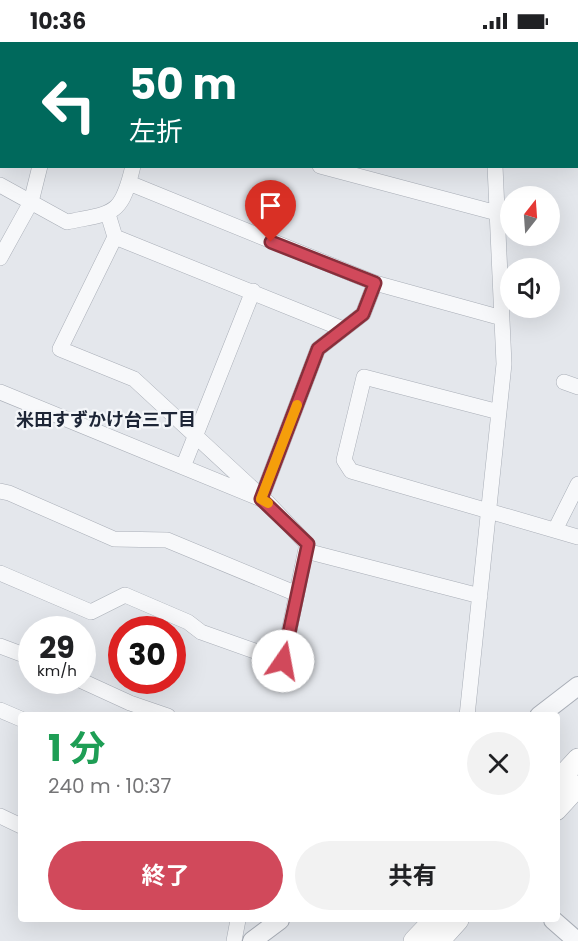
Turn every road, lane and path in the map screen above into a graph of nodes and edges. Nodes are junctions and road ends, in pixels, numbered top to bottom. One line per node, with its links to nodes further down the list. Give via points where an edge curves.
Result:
1 (40, 168): 7 (street)
2 (133, 168): 5 (street)
3 (328, 168): 8 (street)
4 (495, 168): 8 (street)
5 (129, 183): 9 (street, via 122,203); 13 (street)
6 (0, 184): 7 (street)
7 (31, 202): 9 (street, via 67,222); 11 (street)
8 (497, 213): 12 (street)
9 (108, 214): 10 (street)
10 (115, 237): 14 (street); 20 (street, via 60,349 134,379)
11 (0, 258)
12 (500, 276)
13 (375, 283): 15 (street); 17 (street, via 363,314)
14 (253, 291): 17 (street); 20 (street)
15 (500, 317)
16 (502, 318): 19 (street, via 504,364)
17 (343, 329): 24 (street, via 318,349)
18 (0, 392): 21 (street)
19 (499, 412): 25 (street); 25 (street, via 364,377 344,460 351,471)
20 (196, 436): 21 (street); 24 (street)
21 (183, 467): 24 (street)
22 (578, 484): 26 (street)
23 (0, 491): 30 (street, via 114,539 168,540)
24 (261, 499): 28 (street, via 308,544)
25 (489, 510): 26 (street); 31 (street)
26 (555, 530): 27 (street)
27 (578, 537)
28 (306, 551): 30 (street); 31 (street)
29 (0, 573): 30 (street, via 91,612 125,595 188,622 201,632 283,661)
30 (297, 594)
31 (480, 596): 39 (street)
32 (0, 646): 33 (street)
33 (18, 653)
34 (578, 686): 40 (street)
35 (96, 690): 36 (street)
36 (127, 709): 38 (street)
37 (0, 710): 41 (street)
38 (145, 712)
39 (467, 712)
40 (544, 712)
41 (18, 718)
42 (578, 759): 43 (main road)
43 (560, 779)
44 (578, 786): 45 (main road)
45 (560, 806)
46 (0, 816): 47 (street)
47 (18, 825)
48 (238, 922): 53 (street)
49 (277, 922): 54 (street)
50 (432, 922): 55 (main road)
51 (456, 922): 56 (main road)
52 (555, 922): 57 (street)
53 (234, 941)
54 (252, 941)
55 (414, 941)
56 (439, 941)
57 (577, 941)

